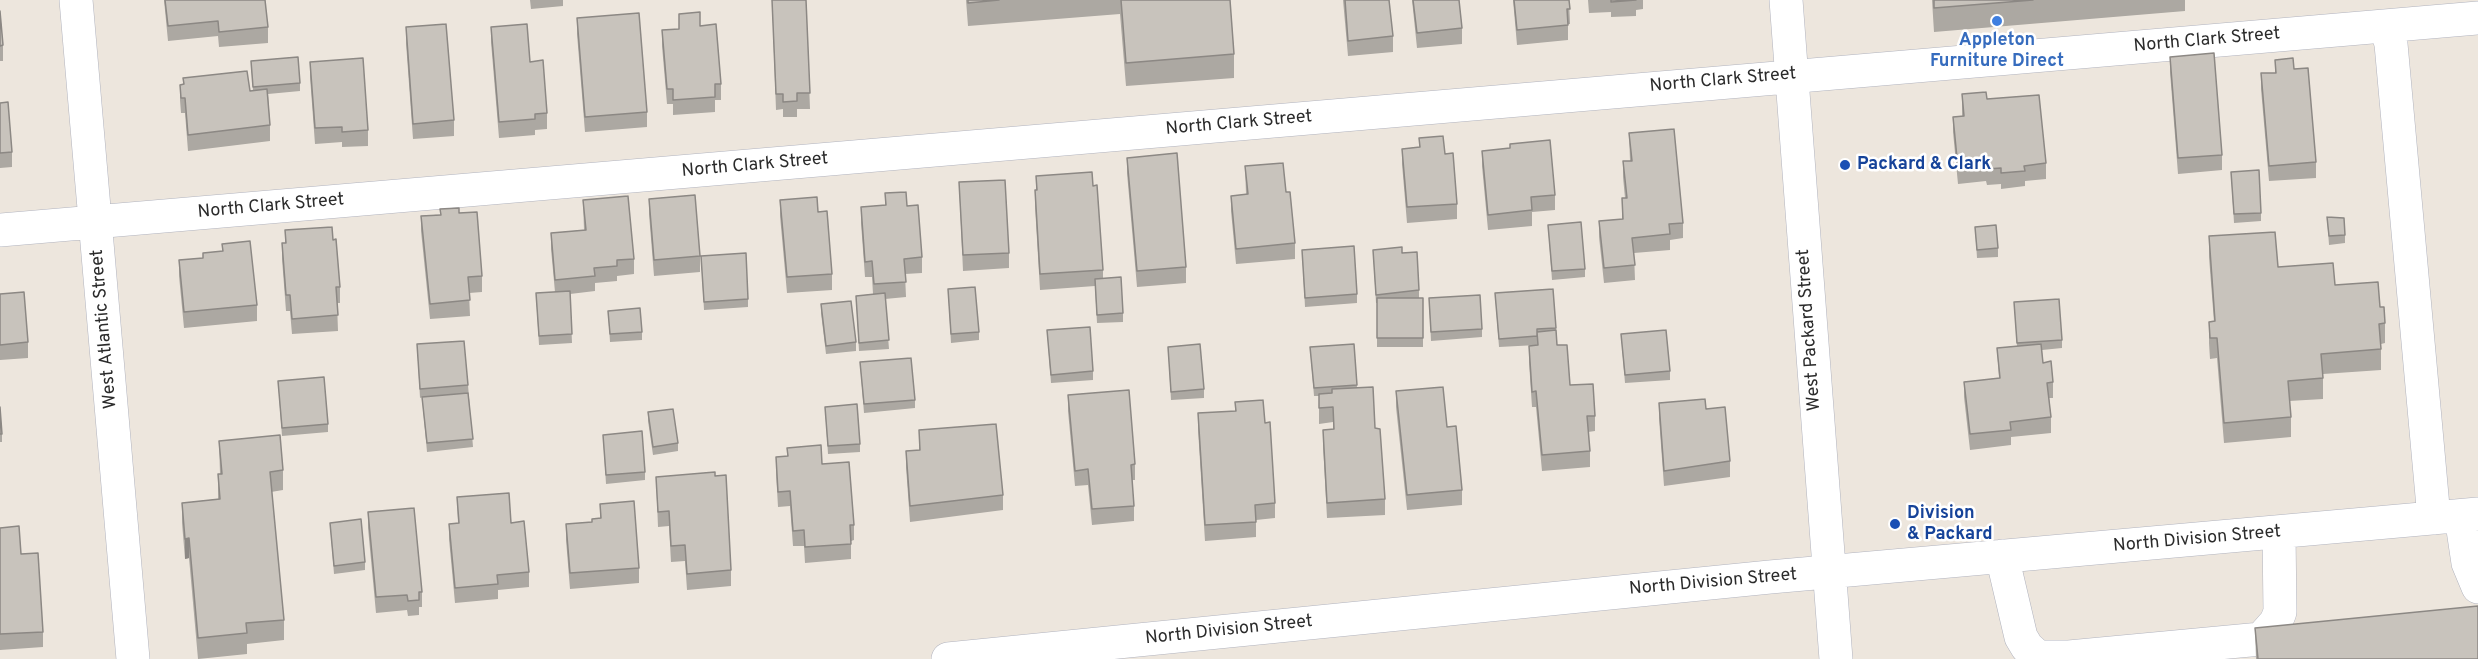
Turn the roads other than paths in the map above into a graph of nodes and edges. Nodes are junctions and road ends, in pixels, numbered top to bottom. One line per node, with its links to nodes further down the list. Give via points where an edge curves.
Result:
1 (76, 0): 6 (street, West Atlantic Street)
2 (1786, 0): 5 (street, West Packard Street)
3 (2394, 17): 4 (street, North Clark Street); 5 (street, North Clark Street); 8 (street, via 2391,44)
4 (2478, 18)
5 (1792, 75): 6 (street, North Clark Street); 11 (street, West Packard Street)
6 (96, 221): 7 (street, North Clark Street); 13 (street, West Atlantic Street)
7 (0, 230)
8 (2458, 516): 9 (street, North Division Street); 12 (street, via 2468,563)
9 (2279, 533): 10 (street, North Division Street); 10 (street, via 2280,612 2272,628 2260,639 2069,657 2038,657 2026,647 2020,637)
10 (2002, 556): 11 (street, North Division Street)
11 (1829, 572): 14 (street, North Division Street); 15 (street, West Packard Street)
12 (2478, 587)
13 (133, 659)
14 (948, 659)
15 (1836, 659)

